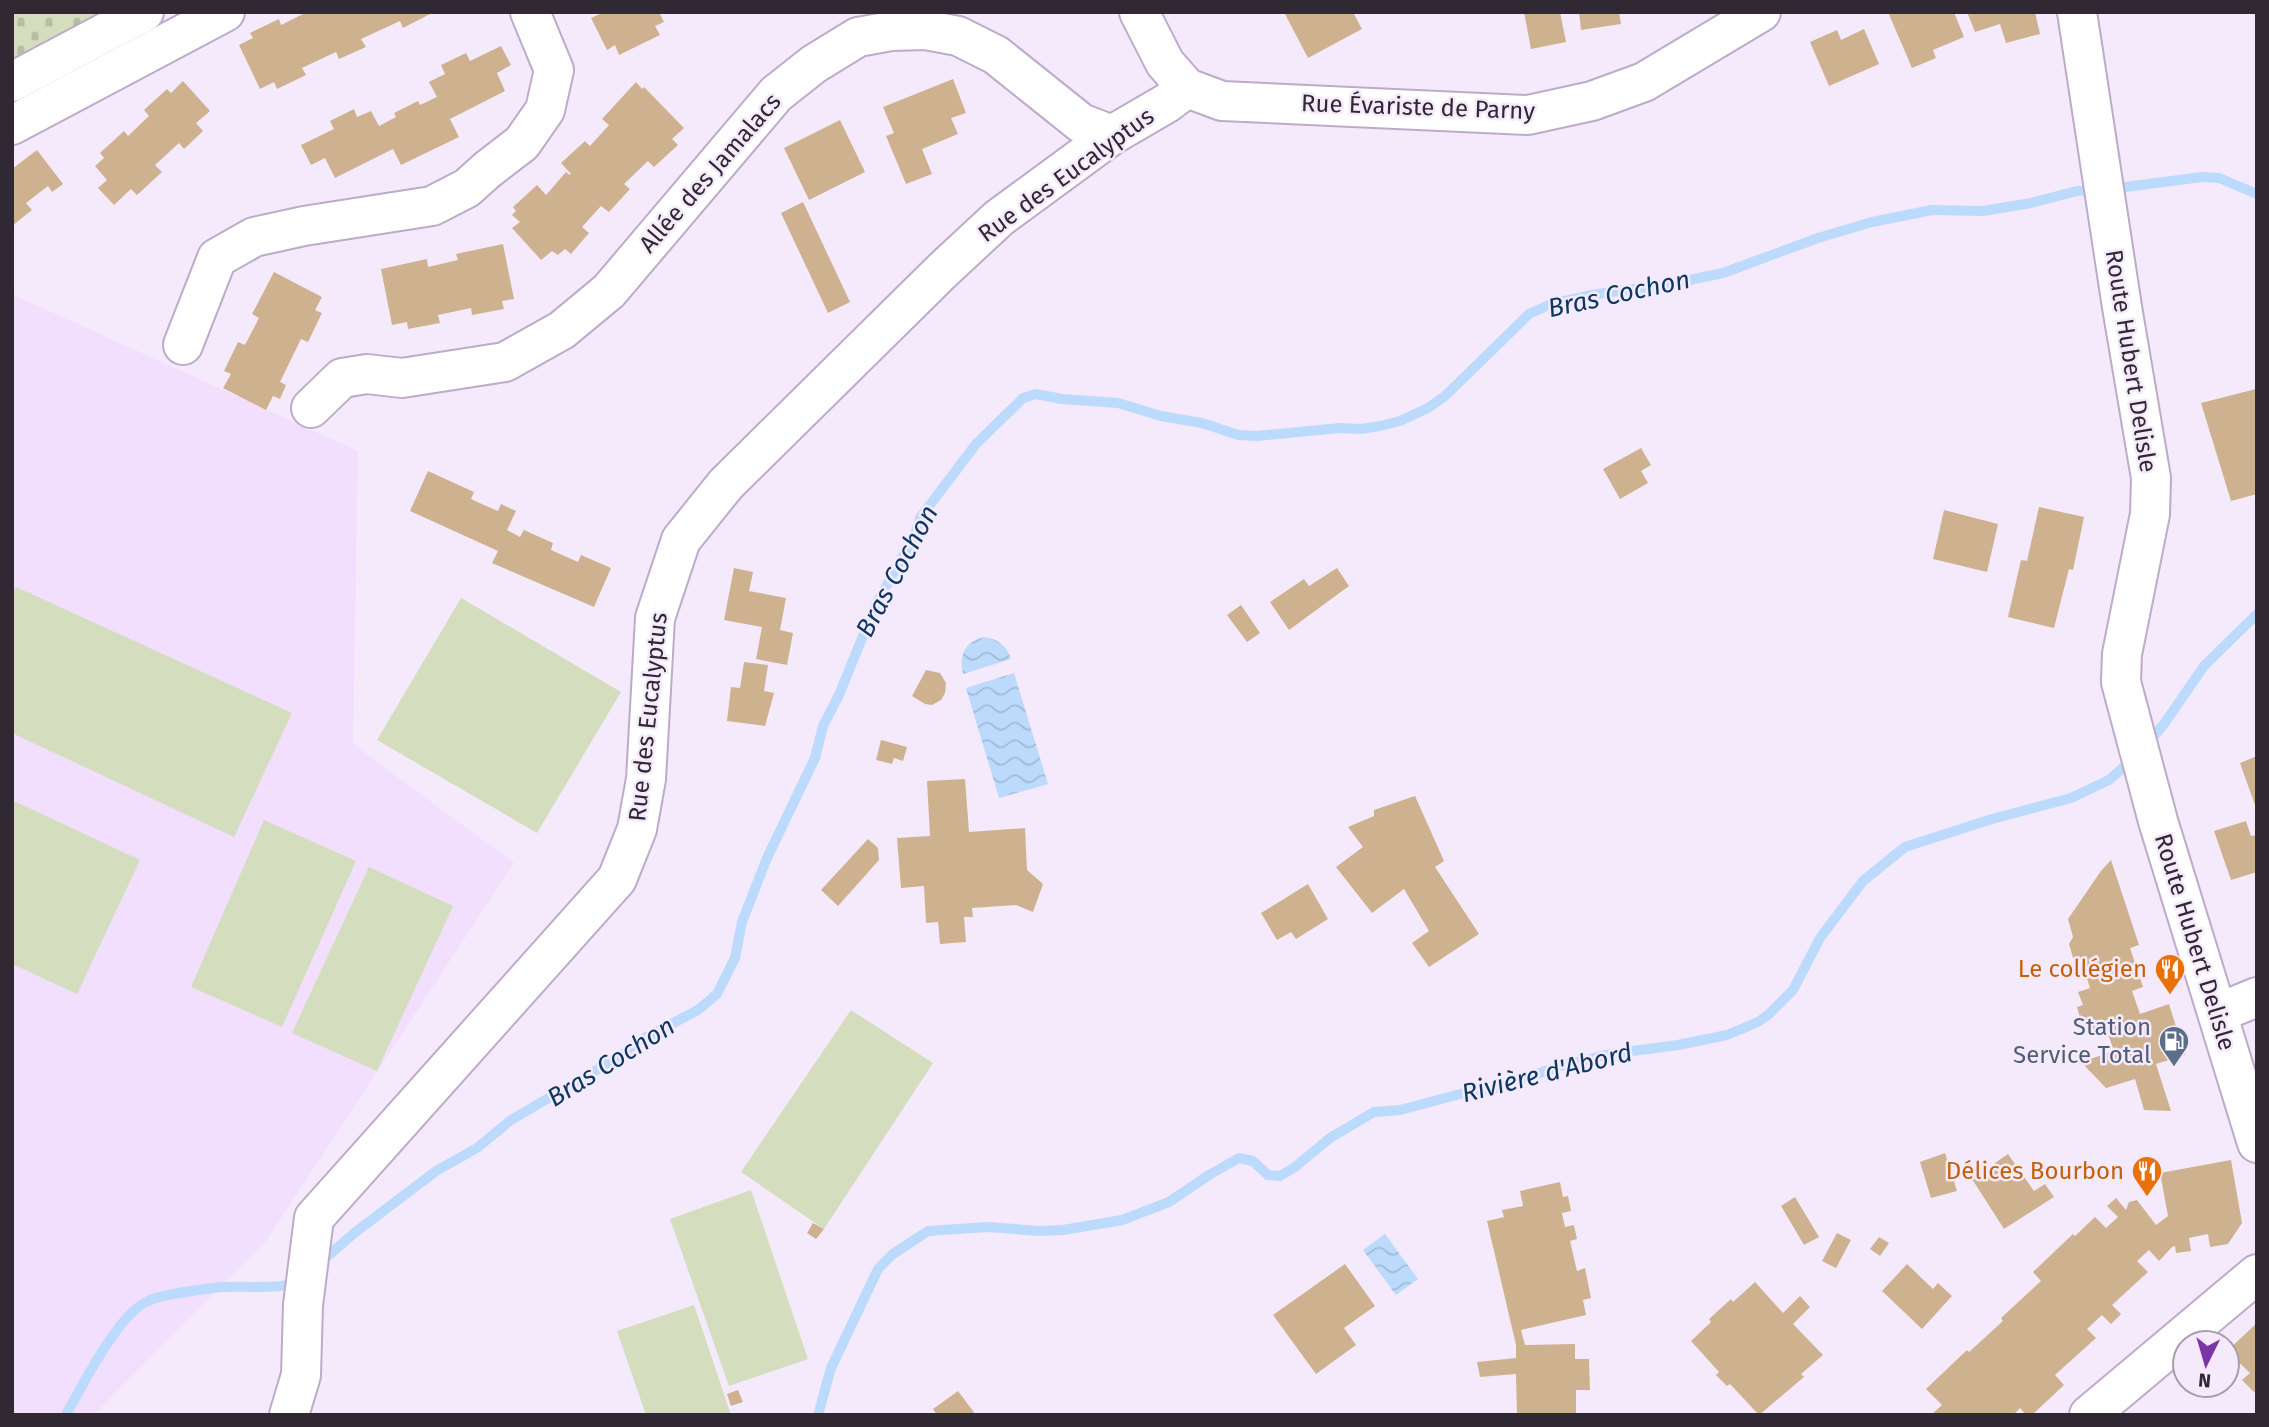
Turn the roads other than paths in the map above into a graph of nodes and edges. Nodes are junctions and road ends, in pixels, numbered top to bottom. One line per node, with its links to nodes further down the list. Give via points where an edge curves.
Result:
1 (144, 12): 7 (street)
2 (225, 12): 9 (street)
3 (530, 12): 11 (street, via 554,70 545,110 522,143 467,188 432,206 254,237 217,258)
4 (1139, 12): 8 (street, via 1165,63)
5 (1761, 12): 8 (street, Rue Évariste de Parny, via 1644,82 1592,101 1528,115 1222,101)
6 (2077, 12): 14 (street, Route Hubert Delisle, via 2151,478 2150,514 2122,654 2121,682 2158,821)
7 (12, 82)
8 (1186, 88): 10 (street, Rue des Eucalyptus)
9 (12, 125)
10 (1112, 135): 12 (street, Allée des Jamalacs, via 1081,123 996,55 958,36 926,30 859,37 776,94 609,291 562,330 505,362 402,378 367,374 342,378); 17 (street, Rue des Eucalyptus, via 999,218 952,261 726,484 681,540 656,618 646,779 637,829 617,879 314,1217 303,1305 301,1375)
11 (183, 345)
12 (311, 408)
13 (2257, 996): 14 (street)
14 (2218, 1013): 15 (street, Route Hubert Delisle)
15 (2257, 1143)
16 (2257, 1274): 18 (street)
17 (289, 1415)
18 (2089, 1415)

